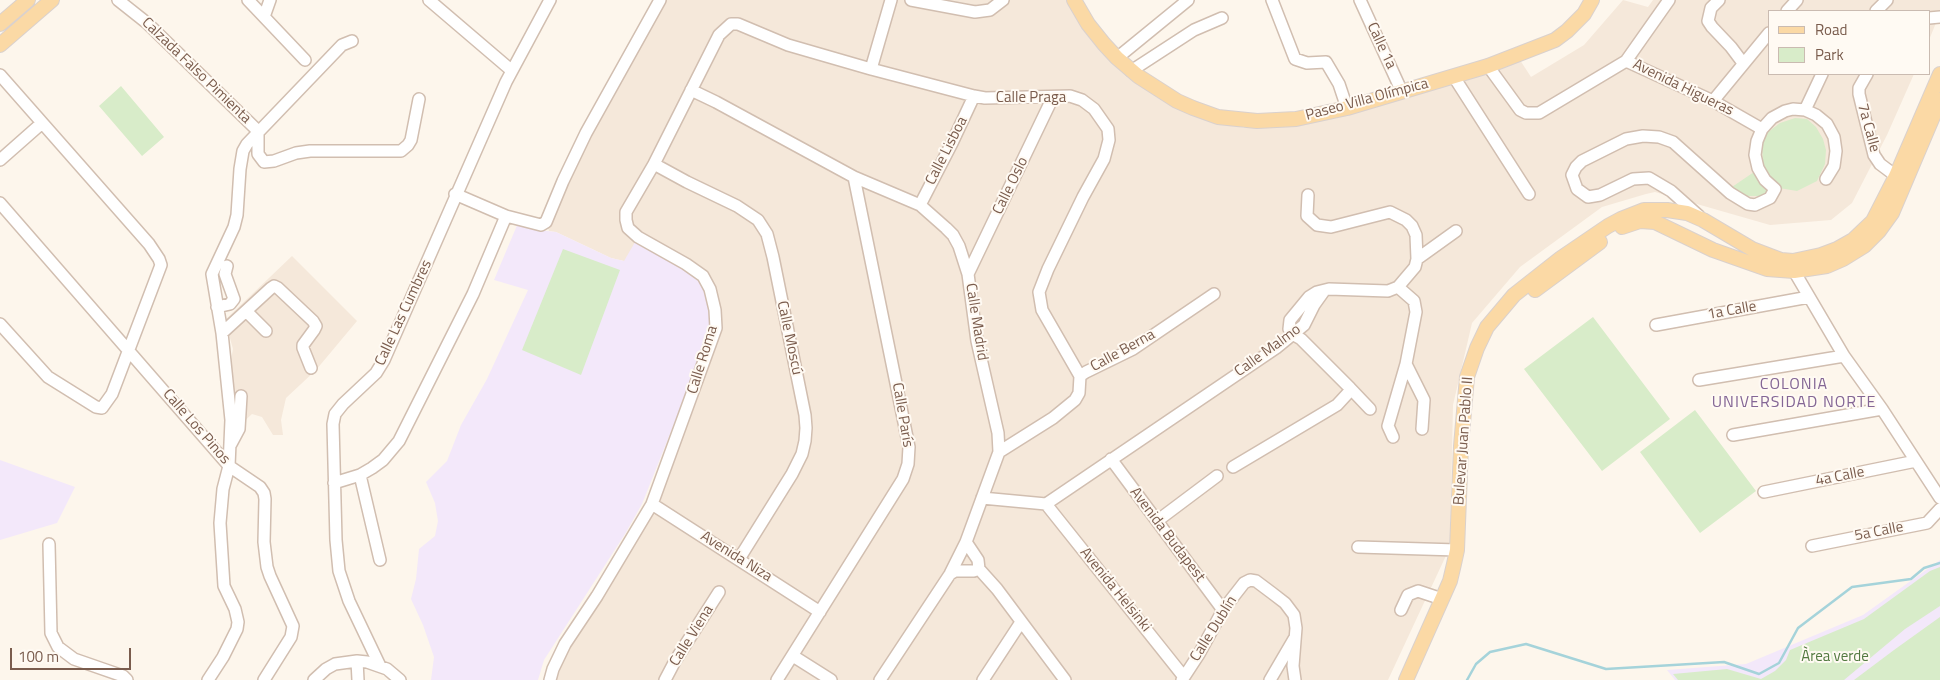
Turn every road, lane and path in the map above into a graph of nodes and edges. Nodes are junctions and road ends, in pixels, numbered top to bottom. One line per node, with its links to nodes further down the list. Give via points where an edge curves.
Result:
1 (28, 0): 25 (main road)
2 (52, 0): 29 (main road)
3 (118, 0): 54 (street, Calzada Falso Pimienta, via 147,23)
4 (248, 0): 23 (street)
5 (270, 0): 23 (street)
6 (429, 0): 36 (street)
7 (550, 0): 36 (street, Calle Las Cumbres)
8 (660, 0): 67 (street, via 586,134 546,222 541,225)
9 (891, 0): 35 (street)
10 (911, 0): 11 (street, via 975,12 990,10)
11 (1002, 0)
12 (1074, 0): 30 (main road, Paseo Villa Olímpica, via 1088,24)
13 (1188, 0): 30 (street)
14 (1272, 0): 50 (street, via 1295,59 1307,63 1326,62 1339,84)
15 (1360, 0): 44 (street, Calle 1a)
16 (1592, 0): 34 (main road, Paseo Villa Olímpica, via 1584,14 1555,40)
17 (1669, 0): 32 (street)
18 (1719, 0): 33 (street, via 1711,8 1708,21)
19 (1797, 0): 21 (street)
20 (1887, 0): 22 (street)
21 (1788, 10)
22 (1877, 10)
23 (264, 17): 31 (street)
24 (1222, 18): 37 (street, via 1194,30)
25 (0, 24)
26 (738, 24): 35 (street, Calle Praga, via 788,45); 43 (street, Calle Roma, via 731,24 719,35)
27 (1768, 34): 33 (street)
28 (352, 41): 54 (street, via 342,45)
29 (0, 45)
30 (1117, 58): 37 (main road, Paseo Villa Olímpica)
31 (305, 60)
32 (1626, 61): 34 (street, Avenida Higueras, via 1533,114 1520,110); 49 (street, Avenida Higueras)
33 (1743, 63): 49 (street)
34 (1488, 66): 42 (main road, Paseo Villa Olímpica)
35 (871, 69): 45 (street, Calle Praga)
36 (511, 70): 61 (street, Calle Las Cumbres)
37 (1131, 71): 50 (main road, Paseo Villa Olímpica, via 1177,101 1218,117 1267,121 1296,119)
38 (1940, 74): 57 (main road, Bulevar Juan Pablo II)
39 (0, 75): 52 (street)
40 (1822, 75): 51 (street)
41 (1866, 75): 57 (street, 7a Calle, via 1859,94 1874,155)
42 (1454, 77): 44 (main road, Paseo Villa Olímpica); 62 (street)
43 (691, 90): 56 (street, Calle Roma); 58 (street, Calle Madrid)
44 (1402, 92): 50 (main road, Paseo Villa Olímpica)
45 (974, 96): 46 (street, Calle Praga); 65 (street, Calle Lisboa)
46 (1053, 97): 76 (street, Calle Oslo); 91 (street, Calle Praga, via 1070,96 1082,100 1094,109 1108,129 1104,159 1039,292 1042,310)
47 (419, 99): 54 (street, Calzada Falso Pimienta, via 411,140 401,151 310,151 264,162 258,154)
48 (1940, 100): 75 (main road, Bulevar Juan Pablo II, via 1892,213 1879,231 1864,246 1843,259 1827,266)
49 (1713, 101): 53 (street, Avenida Higueras)
50 (1347, 108)
51 (1805, 110): 53 (street, via 1785,111); 59 (street, via 1827,124 1834,137 1834,166)
52 (42, 123): 55 (street); 87 (street, via 159,259 159,272)
53 (1762, 129): 60 (street, via 1755,155 1761,174 1775,189 1770,198 1755,205 1730,194 1672,142 1659,137 1626,139 1582,161 1572,175 1577,189 1588,197 1640,177 1649,178)
54 (258, 131): 80 (street, via 243,151 237,215 212,274)
55 (0, 160)
56 (654, 164): 112 (street, Calle Roma, via 626,212 628,228 703,276 710,289 716,328); 121 (street, Calle Moscú, via 758,220 767,234 773,257 806,434 802,454 792,474)
57 (1896, 176): 70 (main road, Bulevar Juan Pablo II, via 1873,221 1853,240 1821,255 1781,260 1752,249)
58 (854, 177): 65 (street, Calle Madrid); 129 (street, Calle París, via 909,447 908,464 903,479)
59 (1826, 178)
60 (1671, 191): 66 (street, via 1670,202); 68 (street)
61 (455, 194): 67 (street); 108 (street, Calle Las Cumbres, via 384,360 376,373 335,414 332,424)
62 (1529, 194)
63 (1308, 195): 73 (street, via 1308,216 1317,226 1331,227 1390,212 1397,214 1412,226 1416,235)
64 (0, 204): 87 (street, Calle Los Pinos)
65 (920, 205): 76 (street, Calle Madrid, via 953,235)
66 (1660, 210): 68 (main road, Bulevar Juan Pablo II, via 1687,213); 120 (main road, Bulevar Juan Pablo II, via 1644,210 1628,216 1587,240 1514,295 1488,327 1467,377)
67 (506, 216): 106 (street, via 474,294 408,426 383,460)
68 (1703, 220): 70 (main road, Bulevar Juan Pablo II)
69 (1456, 231): 73 (street)
70 (1720, 231): 71 (main road, via 1693,225 1687,233); 72 (main road, via 1726,240 1721,248)
71 (1689, 239): 72 (main road, Bulevar Juan Pablo II); 152 (main road, Bulevar Juan Pablo II, via 1655,222 1640,221 1627,225 1522,300 1493,336 1482,360 1472,403 1463,566)
72 (1713, 250): 75 (main road, Bulevar Juan Pablo II, via 1767,269)
73 (1417, 259): 77 (street, via 1415,267)
74 (227, 266): 80 (street, via 224,274 234,300)
75 (1794, 271): 79 (street)
76 (968, 274): 101 (street, Calle Madrid, via 977,341 998,433)
77 (1398, 287): 86 (street, via 1317,292 1290,320); 89 (street, via 1416,305)
78 (1214, 294): 91 (street, Calle Berna, via 1133,348)
79 (1809, 297): 83 (street, 1a Calle); 88 (street)
80 (217, 307): 85 (street)
81 (246, 311): 84 (street); 85 (street); 90 (street, via 271,288 278,288 314,321 316,326 303,345)
82 (0, 324): 87 (street, via 48,377 96,407 102,408 107,404)
83 (1656, 326)
84 (266, 332)
85 (222, 334): 100 (street, via 231,420)
86 (1292, 334): 93 (street, via 1302,339); 102 (street, Calle Malmo)
87 (129, 350): 104 (street, Calle Los Pinos)
88 (1844, 356): 92 (street); 96 (street)
89 (1406, 364): 97 (street, via 1424,400); 99 (street, via 1388,426)
90 (312, 368)
91 (1080, 376): 101 (street, Calle Berna, via 1075,400)
92 (1698, 380)
93 (1350, 388): 95 (street); 105 (street, via 1337,405)
94 (242, 396): 100 (street, via 239,429)
95 (1370, 409)
96 (1882, 409): 98 (street); 103 (street)
97 (1422, 429)
98 (1733, 435)
99 (1393, 437)
100 (230, 446): 104 (street)
101 (999, 452): 110 (street, Calle Madrid)
102 (1111, 459): 113 (street, Calle Malmo); 115 (street, Avenida Budapest)
103 (1916, 462): 109 (street, 4a Calle); 111 (street)
104 (229, 466): 137 (street, via 220,522 224,586 238,622 221,661); 138 (street, Calle Los Pinos, via 264,493 267,567 293,626 291,637)
105 (1233, 467)
106 (360, 475): 108 (street); 122 (street)
107 (1217, 476): 115 (street)
108 (334, 483): 134 (street, Calle Las Cumbres, via 341,579)
109 (1764, 492)
110 (982, 498): 113 (street); 116 (street, Calle Madrid)
111 (1940, 498)
112 (652, 504): 121 (street, Avenida Niza); 142 (street, Calle Roma, via 565,644)
113 (1046, 504): 135 (street, Avenida Helsinki)
114 (1940, 509): 118 (street, 5a Calle, via 1927,523)
115 (1157, 521): 127 (street, Avenida Budapest)
116 (966, 542): 123 (street, via 978,560); 124 (street, Calle Madrid)
117 (49, 544): 136 (street, via 54,640 65,654 74,659)
118 (1812, 546)
119 (1358, 548): 120 (street)
120 (1457, 550): 126 (main road, Bulevar Juan Pablo II)
121 (739, 559): 129 (street, Avenida Niza)
122 (380, 560)
123 (979, 569): 124 (street); 130 (street)
124 (950, 574): 146 (street, Calle Madrid)
125 (719, 592): 143 (street, Calle Viena)
126 (1442, 599): 128 (street, via 1418,591 1408,596); 151 (main road, Bulevar Juan Pablo II)
127 (1224, 610): 131 (street, Calle Dublín, via 1244,583 1256,581 1285,603 1294,616); 135 (street, Calle Dublín)
128 (1401, 610)
129 (820, 612): 132 (street, Calle París)
130 (1021, 622): 147 (street); 148 (street)
131 (1295, 637): 149 (street); 150 (street)
132 (793, 656): 144 (street, Calle París); 145 (street)
133 (357, 661): 134 (street); 139 (street, via 335,664); 140 (street)
134 (380, 666): 141 (street)
135 (1183, 678)
136 (128, 680)
137 (208, 680)
138 (264, 680)
139 (314, 680)
140 (358, 680)
141 (400, 680)
142 (550, 680)
143 (665, 680)
144 (777, 680)
145 (830, 680)
146 (880, 680)
147 (984, 680)
148 (1066, 680)
149 (1270, 680)
150 (1295, 680)
151 (1406, 680)
152 (1414, 680)

